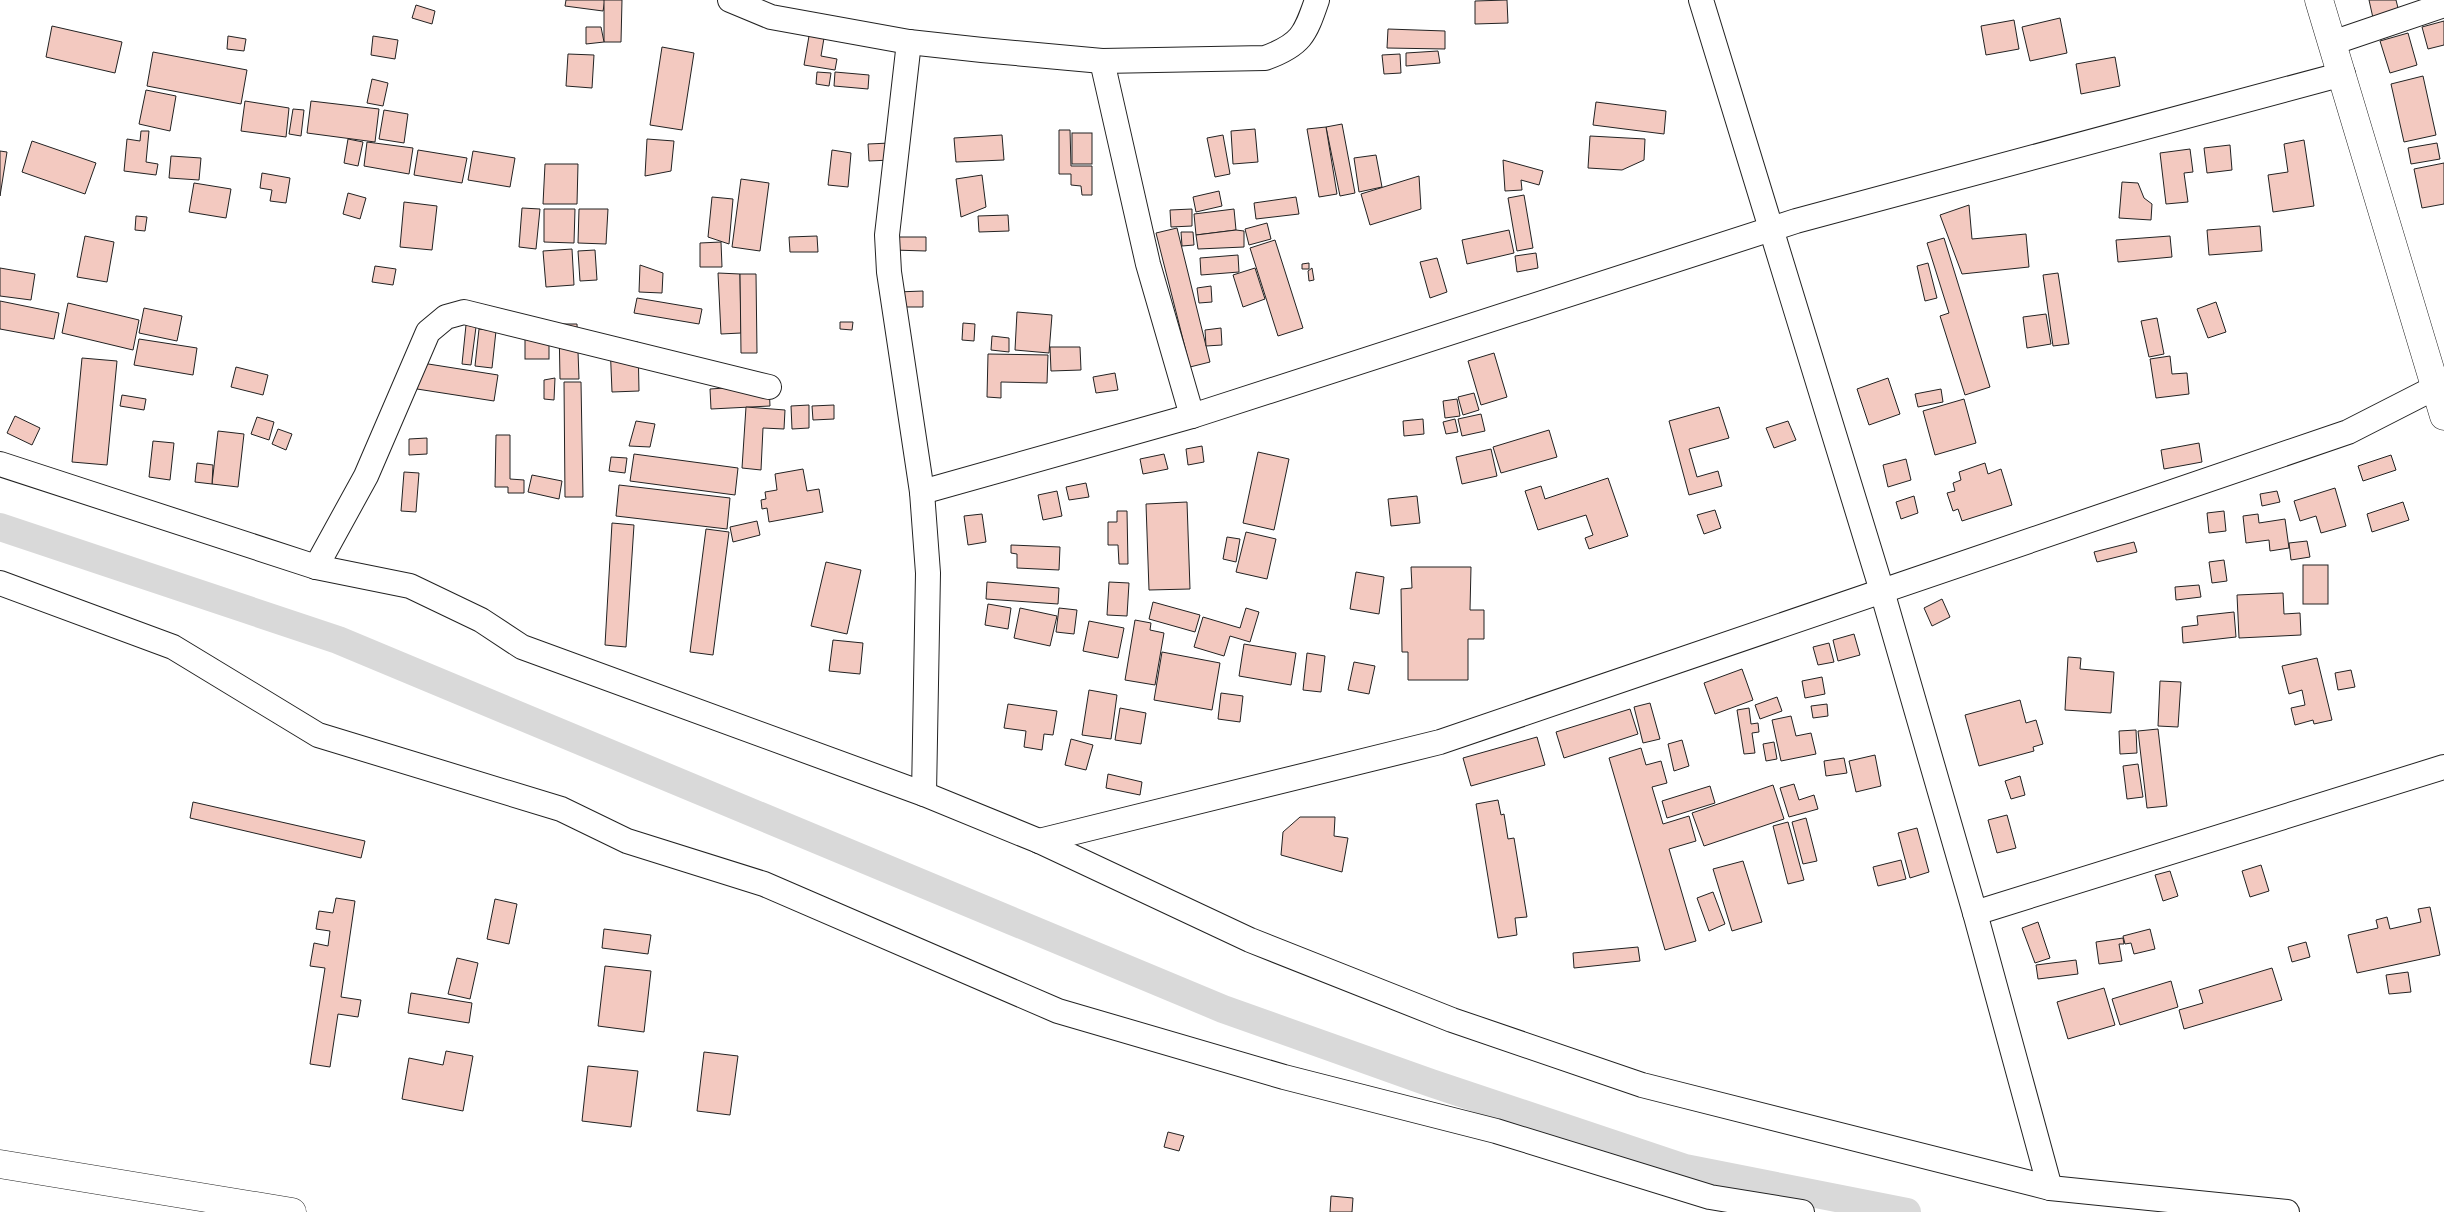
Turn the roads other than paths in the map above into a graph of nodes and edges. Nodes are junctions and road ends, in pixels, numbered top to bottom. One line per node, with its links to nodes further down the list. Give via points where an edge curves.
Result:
1 (730, 0): 6 (street, via 771,17)
2 (1317, 0): 8 (street, via 1306,32 1288,50 1265,58)
3 (1701, 0): 10 (street)
4 (2319, 0): 7 (main road)
5 (2444, 5): 7 (street)
6 (909, 42): 8 (street); 16 (street, via 887,235 890,281)
7 (2332, 42): 9 (main road)
8 (1102, 61): 13 (street, via 1148,264)
9 (2342, 74): 10 (street); 11 (main road)
10 (1771, 229): 13 (street); 19 (street)
11 (2440, 385): 14 (main road); 19 (street, via 2348,432)
12 (769, 387): 17 (street, via 464,312 446,317 428,332 366,476)
13 (1192, 416): 16 (street)
14 (2444, 416)
15 (0, 464): 17 (street)
16 (922, 492): 21 (street, via 928,572)
17 (316, 566): 21 (street, via 410,586 481,620 522,647)
18 (0, 583): 27 (street, via 173,647 318,735 561,809 627,841 764,884 1058,1011 1284,1077 1496,1131 1710,1196)
19 (1882, 591): 22 (street, via 1440,742); 23 (street)
20 (2444, 767): 23 (street)
21 (924, 794): 22 (street)
22 (1039, 841): 25 (street, via 1250,940 1452,1020 1642,1084)
23 (1975, 913): 25 (street)
24 (0, 1164): 26 (main road)
25 (2050, 1188): 28 (street)
26 (292, 1212)
27 (1802, 1212)
28 (2287, 1212)

